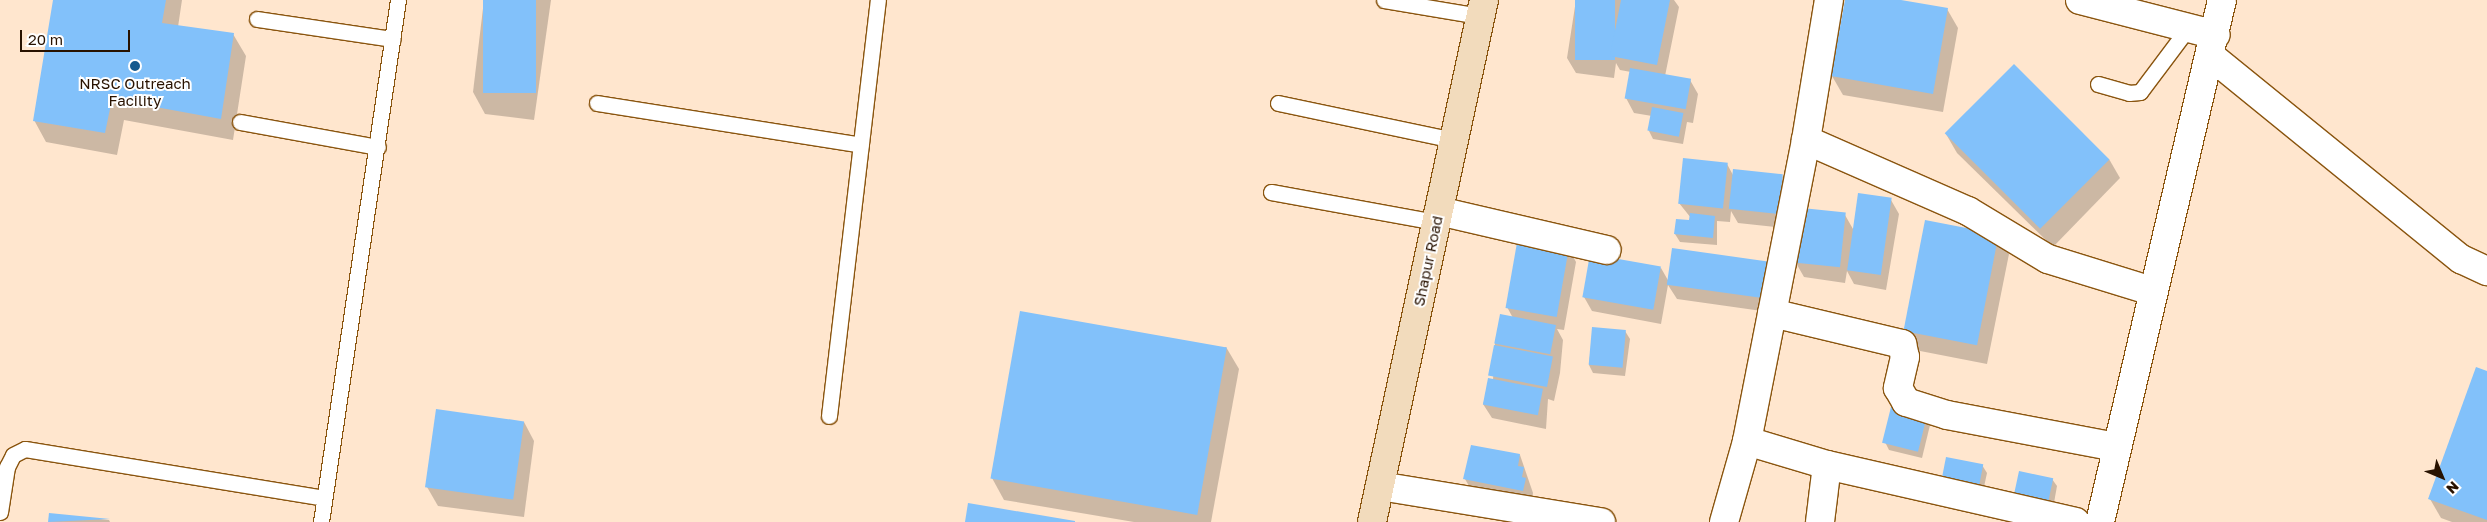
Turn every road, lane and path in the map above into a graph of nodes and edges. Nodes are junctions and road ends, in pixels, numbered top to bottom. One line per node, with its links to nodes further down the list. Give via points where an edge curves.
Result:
1 (398, 0): 10 (lane)
2 (878, 0): 18 (lane)
3 (1384, 0): 7 (lane)
4 (1829, 0): 17 (street)
5 (2080, 0): 9 (street)
6 (2222, 0): 11 (street)
7 (1482, 8): 16 (street, Shapur Road)
8 (258, 19): 10 (lane)
9 (2188, 28): 11 (street); 12 (lane, via 2140,92 2130,94)
10 (393, 39): 19 (lane)
11 (2214, 46): 23 (street, via 2461,258); 24 (street)
12 (2098, 84)
13 (597, 103): 18 (lane)
14 (1278, 103): 16 (lane)
15 (240, 122): 19 (lane)
16 (1454, 140): 21 (street, Shapur Road)
17 (1806, 140): 24 (street, via 1968,211 2048,259); 25 (street)
18 (861, 145): 26 (lane)
19 (378, 147): 31 (lane)
20 (1271, 192): 21 (lane)
21 (1437, 217): 22 (street); 30 (street, Shapur Road)
22 (1607, 250)
23 (2487, 271)
24 (2152, 291): 28 (street)
25 (1772, 313): 27 (street); 28 (street, via 1902,344 1905,357 1898,388 1906,402 1947,415)
26 (829, 416)
27 (1747, 441): 29 (street); 36 (street)
28 (2116, 447): 39 (street)
29 (1828, 465): 37 (street); 38 (street)
30 (1380, 486): 34 (street, Shapur Road); 35 (street)
31 (324, 498): 32 (lane, via 25,449 13,455 6,467); 33 (lane)
32 (0, 512)
33 (321, 522)
34 (1372, 522)
35 (1601, 522)
36 (1724, 522)
37 (1820, 522)
38 (2076, 522)
39 (2100, 522)

